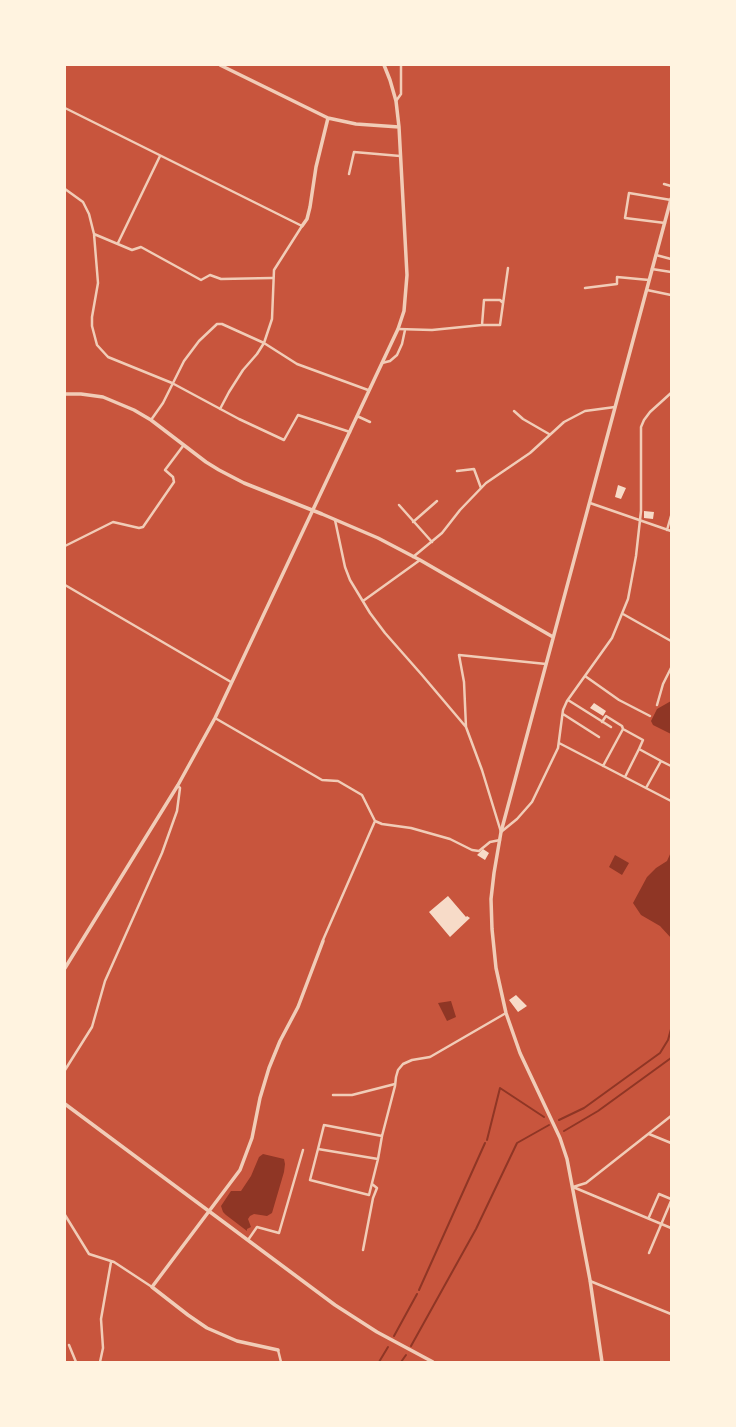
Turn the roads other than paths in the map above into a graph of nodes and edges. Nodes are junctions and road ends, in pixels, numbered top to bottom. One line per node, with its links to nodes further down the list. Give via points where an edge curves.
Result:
1 (220, 65): 6 (street)
2 (384, 65): 4 (street)
3 (401, 65): 4 (street)
4 (397, 102): 7 (street)
5 (65, 107): 8 (street)
6 (328, 118): 7 (street); 17 (street)
7 (399, 127): 9 (street)
8 (160, 156): 17 (street); 19 (street)
9 (400, 156): 10 (street, via 354,152); 32 (street, via 407,275)
10 (349, 174)
11 (664, 184): 12 (street)
12 (671, 186)
13 (65, 189): 18 (street, via 86,205)
14 (671, 199): 15 (street); 15 (street, via 629,194 625,218)
15 (664, 223): 16 (street); 20 (street)
16 (671, 224)
17 (302, 226): 25 (street)
18 (94, 234): 19 (street); 36 (street, via 98,283 92,326 97,345 107,357)
19 (118, 243): 25 (street, via 134,250 141,247 201,280 210,275)
20 (656, 256): 21 (street); 23 (street)
21 (671, 259)
22 (508, 268): 30 (street)
23 (652, 269): 24 (street); 26 (street)
24 (671, 272)
25 (272, 278): 34 (street, via 272,319)
26 (649, 280): 27 (street, via 619,277 617,284); 28 (street)
27 (586, 288)
28 (646, 290): 29 (street); 40 (street)
29 (671, 295)
30 (502, 302): 31 (street, via 500,325); 31 (street, via 484,300)
31 (482, 325): 33 (street)
32 (398, 329): 33 (street); 35 (street)
33 (405, 330): 35 (street, via 397,355)
34 (264, 342): 36 (street, via 217,324 199,341); 37 (street, via 298,364); 41 (street)
35 (382, 363): 37 (street)
36 (172, 383): 41 (street); 44 (street)
37 (369, 391): 43 (street)
38 (671, 393): 57 (street, via 641,427)
39 (65, 394): 44 (street, via 114,401)
40 (615, 407): 47 (street, via 580,413); 52 (street)
41 (220, 409): 46 (street, via 284,440 298,415)
42 (514, 411): 47 (street)
43 (357, 416): 45 (street); 46 (street)
44 (151, 420): 48 (street)
45 (370, 422)
46 (350, 432): 54 (street)
47 (549, 434): 50 (street)
48 (184, 446): 54 (street, via 232,477); 61 (street, via 165,470 174,482 143,527 113,522)
49 (457, 471): 50 (street, via 474,469)
50 (481, 488): 60 (street)
51 (437, 501): 58 (street)
52 (590, 503): 57 (street); 67 (street)
53 (399, 505): 58 (street)
54 (313, 510): 56 (street); 72 (street)
55 (671, 516): 59 (street)
56 (335, 520): 62 (street); 65 (street, via 345,567)
57 (640, 521): 59 (street); 66 (street)
58 (413, 522): 60 (street)
59 (669, 531)
60 (432, 542): 62 (street)
61 (65, 546)
62 (414, 557): 63 (street)
63 (420, 560): 65 (street); 67 (street)
64 (65, 585): 72 (street)
65 (363, 601): 79 (street, via 384,633)
66 (622, 614): 68 (street); 71 (street, via 612,638)
67 (553, 637): 69 (street)
68 (671, 641)
69 (546, 664): 79 (street, via 459,655); 93 (street)
70 (671, 668): 74 (street)
71 (585, 676): 73 (street); 76 (street)
72 (232, 683): 77 (street)
73 (568, 700): 75 (street); 78 (street)
74 (657, 705)
75 (563, 714): 82 (street); 83 (street)
76 (650, 716)
77 (215, 719): 89 (street); 92 (street, via 322,779 338,781 362,795)
78 (602, 722): 80 (street); 81 (street, via 606,716)
79 (466, 727): 93 (street)
80 (611, 727)
81 (623, 729): 84 (street, via 643,740); 86 (street)
82 (599, 737)
83 (559, 743): 86 (street); 93 (street, via 532,802)
84 (639, 749): 85 (street); 88 (street)
85 (661, 761): 87 (street); 90 (street)
86 (603, 766): 88 (street)
87 (671, 766)
88 (625, 777): 90 (street)
89 (178, 785): 96 (street); 98 (street, via 177,811 162,853 105,981 92,1027)
90 (646, 788): 91 (street)
91 (671, 801)
92 (375, 821): 94 (street, via 450,839 472,850); 95 (street)
93 (501, 832): 94 (street)
94 (500, 840): 97 (street, via 492,886 492,929)
95 (323, 941): 112 (street, via 269,1068 240,1170)
96 (65, 968)
97 (506, 1013): 99 (street, via 430,1057 403,1064); 110 (street, via 568,1159)
98 (65, 1069)
99 (395, 1083): 100 (street, via 352,1095); 104 (street)
100 (333, 1095)
101 (65, 1104): 112 (street)
102 (671, 1116): 103 (street)
103 (649, 1134): 105 (street); 110 (street, via 586,1184)
104 (382, 1136): 106 (street, via 324,1125); 108 (street)
105 (671, 1143)
106 (318, 1149): 108 (street); 109 (street, via 310,1180 369,1195)
107 (303, 1150): 117 (street, via 279,1233 257,1227)
108 (378, 1159): 109 (street)
109 (372, 1183): 118 (street, via 377,1188)
110 (573, 1187): 114 (street); 121 (street)
111 (671, 1200): 114 (street, via 659,1194); 115 (street)
112 (209, 1212): 117 (street); 122 (street)
113 (65, 1215): 120 (street, via 89,1254)
114 (648, 1218): 115 (street)
115 (661, 1224): 116 (street); 119 (street)
116 (671, 1228)
117 (248, 1240): 129 (street, via 345,1312)
118 (363, 1250)
119 (649, 1253)
120 (111, 1261): 122 (street); 127 (street, via 101,1319)
121 (590, 1280): 123 (street); 130 (street)
122 (152, 1287): 125 (street, via 222,1335)
123 (671, 1314)
124 (69, 1345): 126 (street)
125 (278, 1350): 128 (street)
126 (76, 1362)
127 (100, 1362)
128 (281, 1362)
129 (433, 1362)
130 (602, 1362)

